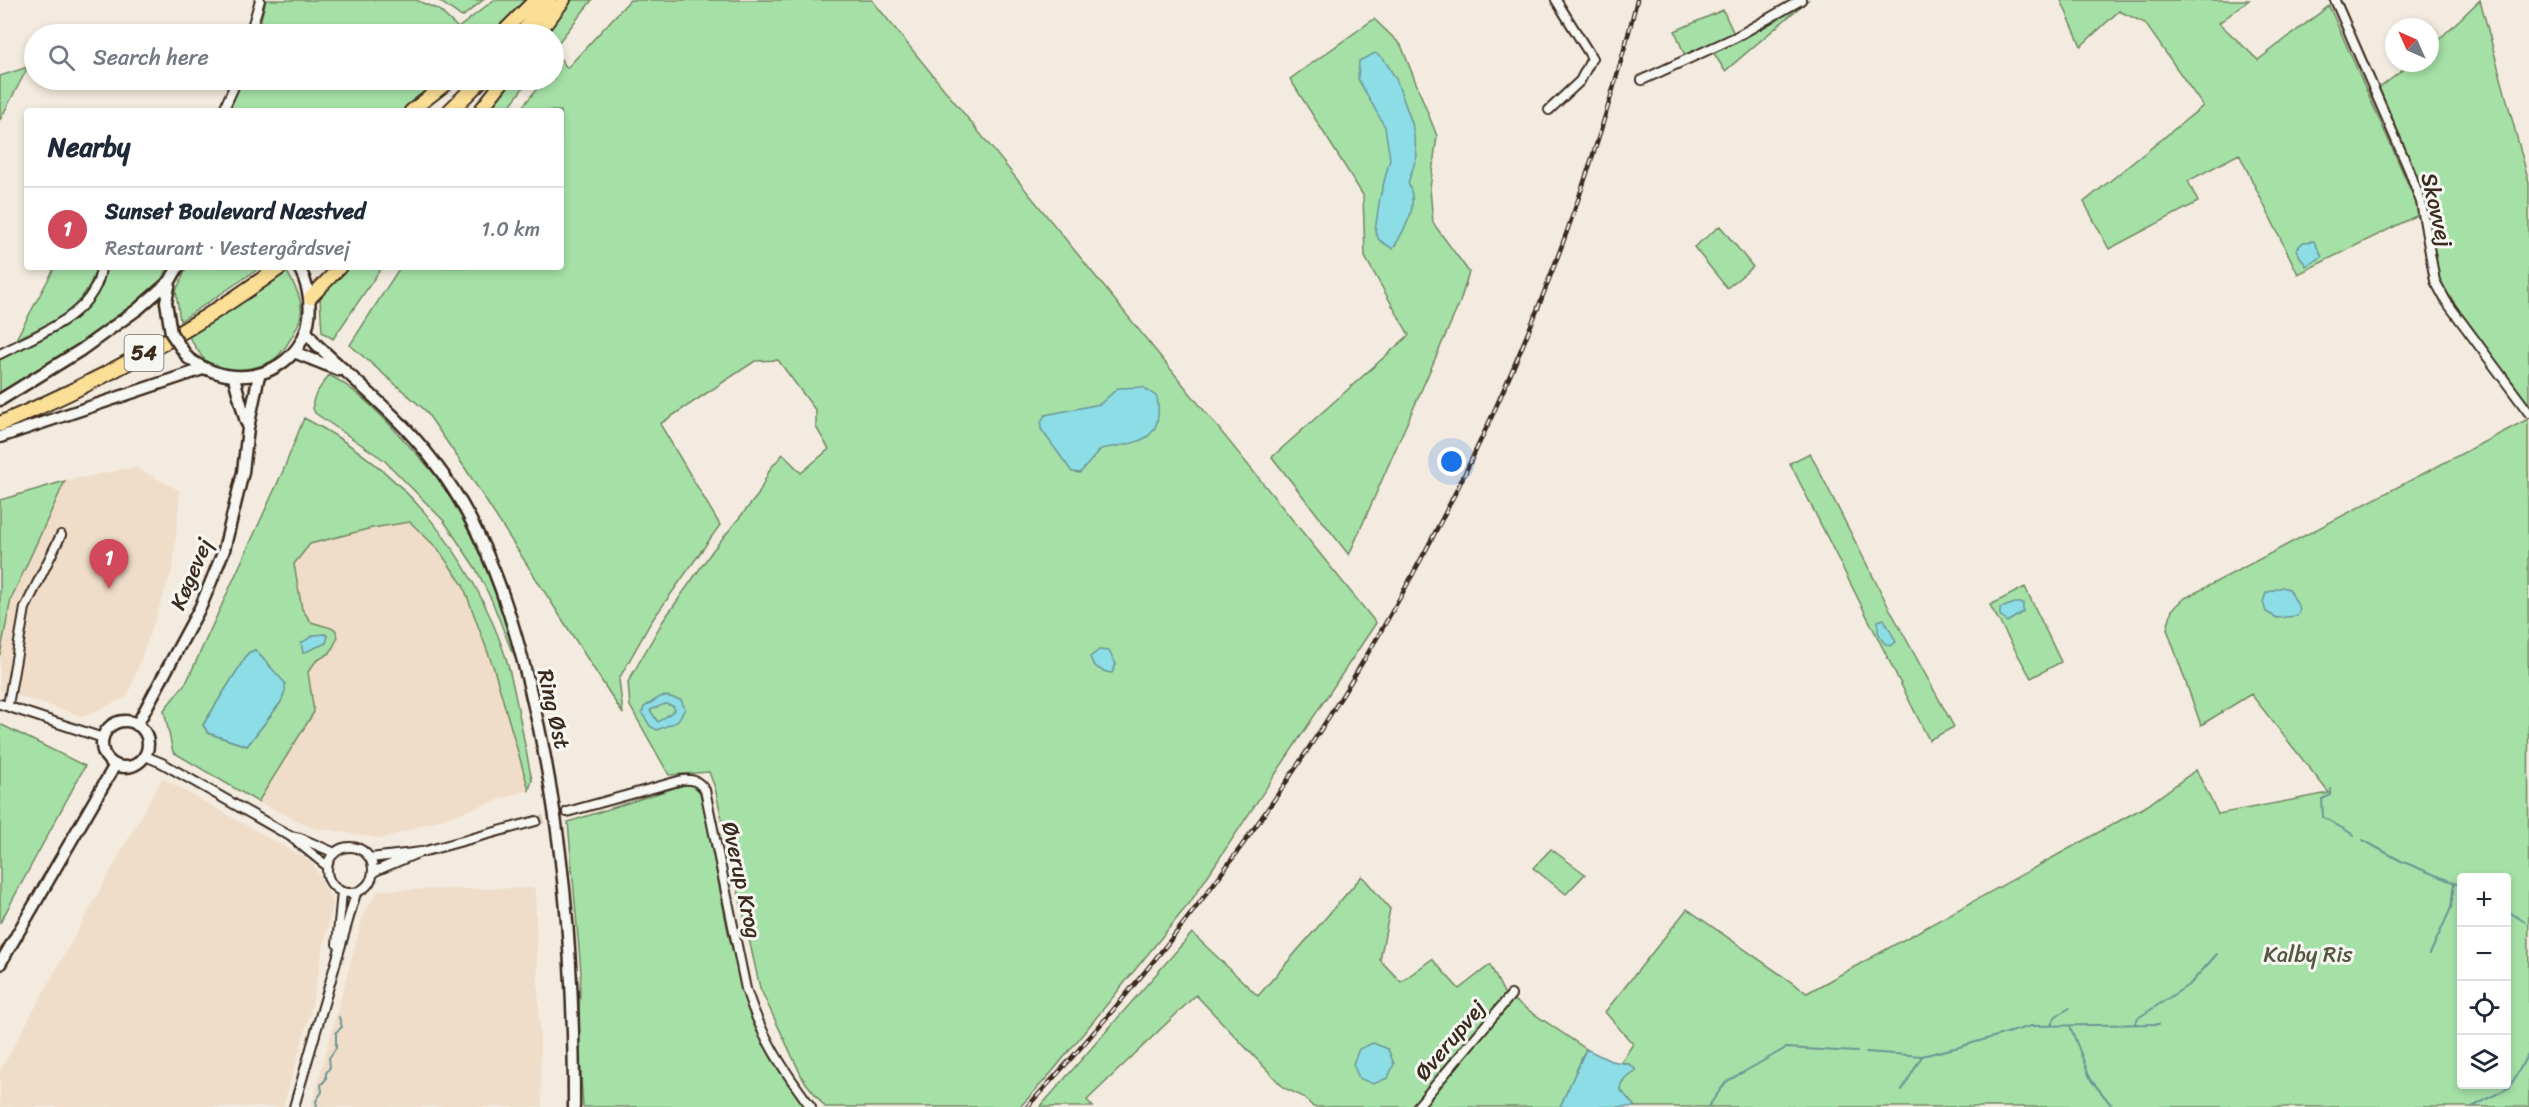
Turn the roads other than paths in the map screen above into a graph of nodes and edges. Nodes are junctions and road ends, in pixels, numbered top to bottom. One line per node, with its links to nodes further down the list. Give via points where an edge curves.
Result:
1 (260, 0): 8 (street)
2 (535, 0): 9 (main road)
3 (549, 0): 10 (highway)
4 (564, 0): 11 (main road)
5 (1556, 0): 23 (street, via 1592,58 1580,81)
6 (1801, 0): 12 (street, via 1736,37)
7 (2335, 0): 40 (street, Skovvej, via 2421,202 2435,281 2446,302)
8 (253, 24)
9 (511, 24)
10 (529, 24)
11 (546, 24)
12 (1642, 80)
13 (232, 90): 18 (street)
14 (438, 90): 19 (main road)
15 (472, 90): 20 (highway)
16 (474, 90): 21 (highway)
17 (496, 90): 22 (main road)
18 (224, 108)
19 (415, 108)
20 (453, 108)
21 (459, 108)
22 (482, 108)
23 (1550, 110)
24 (99, 270): 34 (street, via 94,289 73,314)
25 (176, 270): 30 (main road)
26 (265, 270): 41 (highway, 54, via 187,322 108,366)
27 (276, 270): 42 (highway, 54, via 189,328 100,378)
28 (301, 270): 31 (main road)
29 (337, 270): 31 (main road)
30 (170, 281): 35 (main road, bridge, via 166,302 171,333 188,358); 39 (main road, via 81,350)
31 (310, 298): 32 (main road)
32 (306, 331): 33 (main road); 36 (main road, Ring Øst)
33 (294, 352): 36 (main road, Ring Øst); 37 (main road)
34 (0, 354)
35 (203, 369): 38 (main road); 44 (main road)
36 (347, 374): 65 (main road, Ring Øst, via 406,428 460,501 490,562 520,648 554,802 564,882 571,970)
37 (259, 375): 38 (main road); 43 (main road, Køgevej)
38 (234, 378): 43 (main road, Køgevej)
39 (0, 400)
40 (2529, 413)
41 (0, 416)
42 (0, 423)
43 (248, 428): 47 (main road, Køgevej, via 243,472 224,550 201,606)
44 (0, 437)
45 (61, 535): 46 (street, via 25,608)
46 (4, 704): 48 (street)
47 (137, 724): 48 (main road, via 115,724); 49 (main road, via 148,738)
48 (103, 738): 50 (main road, via 104,754)
49 (145, 756): 50 (main road, via 132,766); 53 (street)
50 (115, 765): 61 (main road)
51 (567, 812): 66 (street, Øverup Krog, via 682,780 699,782 705,790 755,1016 780,1066)
52 (536, 821): 54 (street)
53 (290, 836): 55 (street); 57 (street)
54 (422, 852): 56 (street); 58 (street)
55 (335, 853): 56 (street, via 357,848); 57 (street)
56 (370, 858): 58 (street)
57 (327, 866): 59 (street, via 332,885)
58 (373, 872): 60 (street, via 368,885)
59 (342, 892): 60 (street); 62 (street)
60 (356, 893): 62 (street)
61 (0, 964)
62 (334, 964): 64 (street)
63 (1511, 995): 67 (street, Øverupvej)
64 (294, 1107)
65 (574, 1107)
66 (811, 1107)
67 (1417, 1107)

